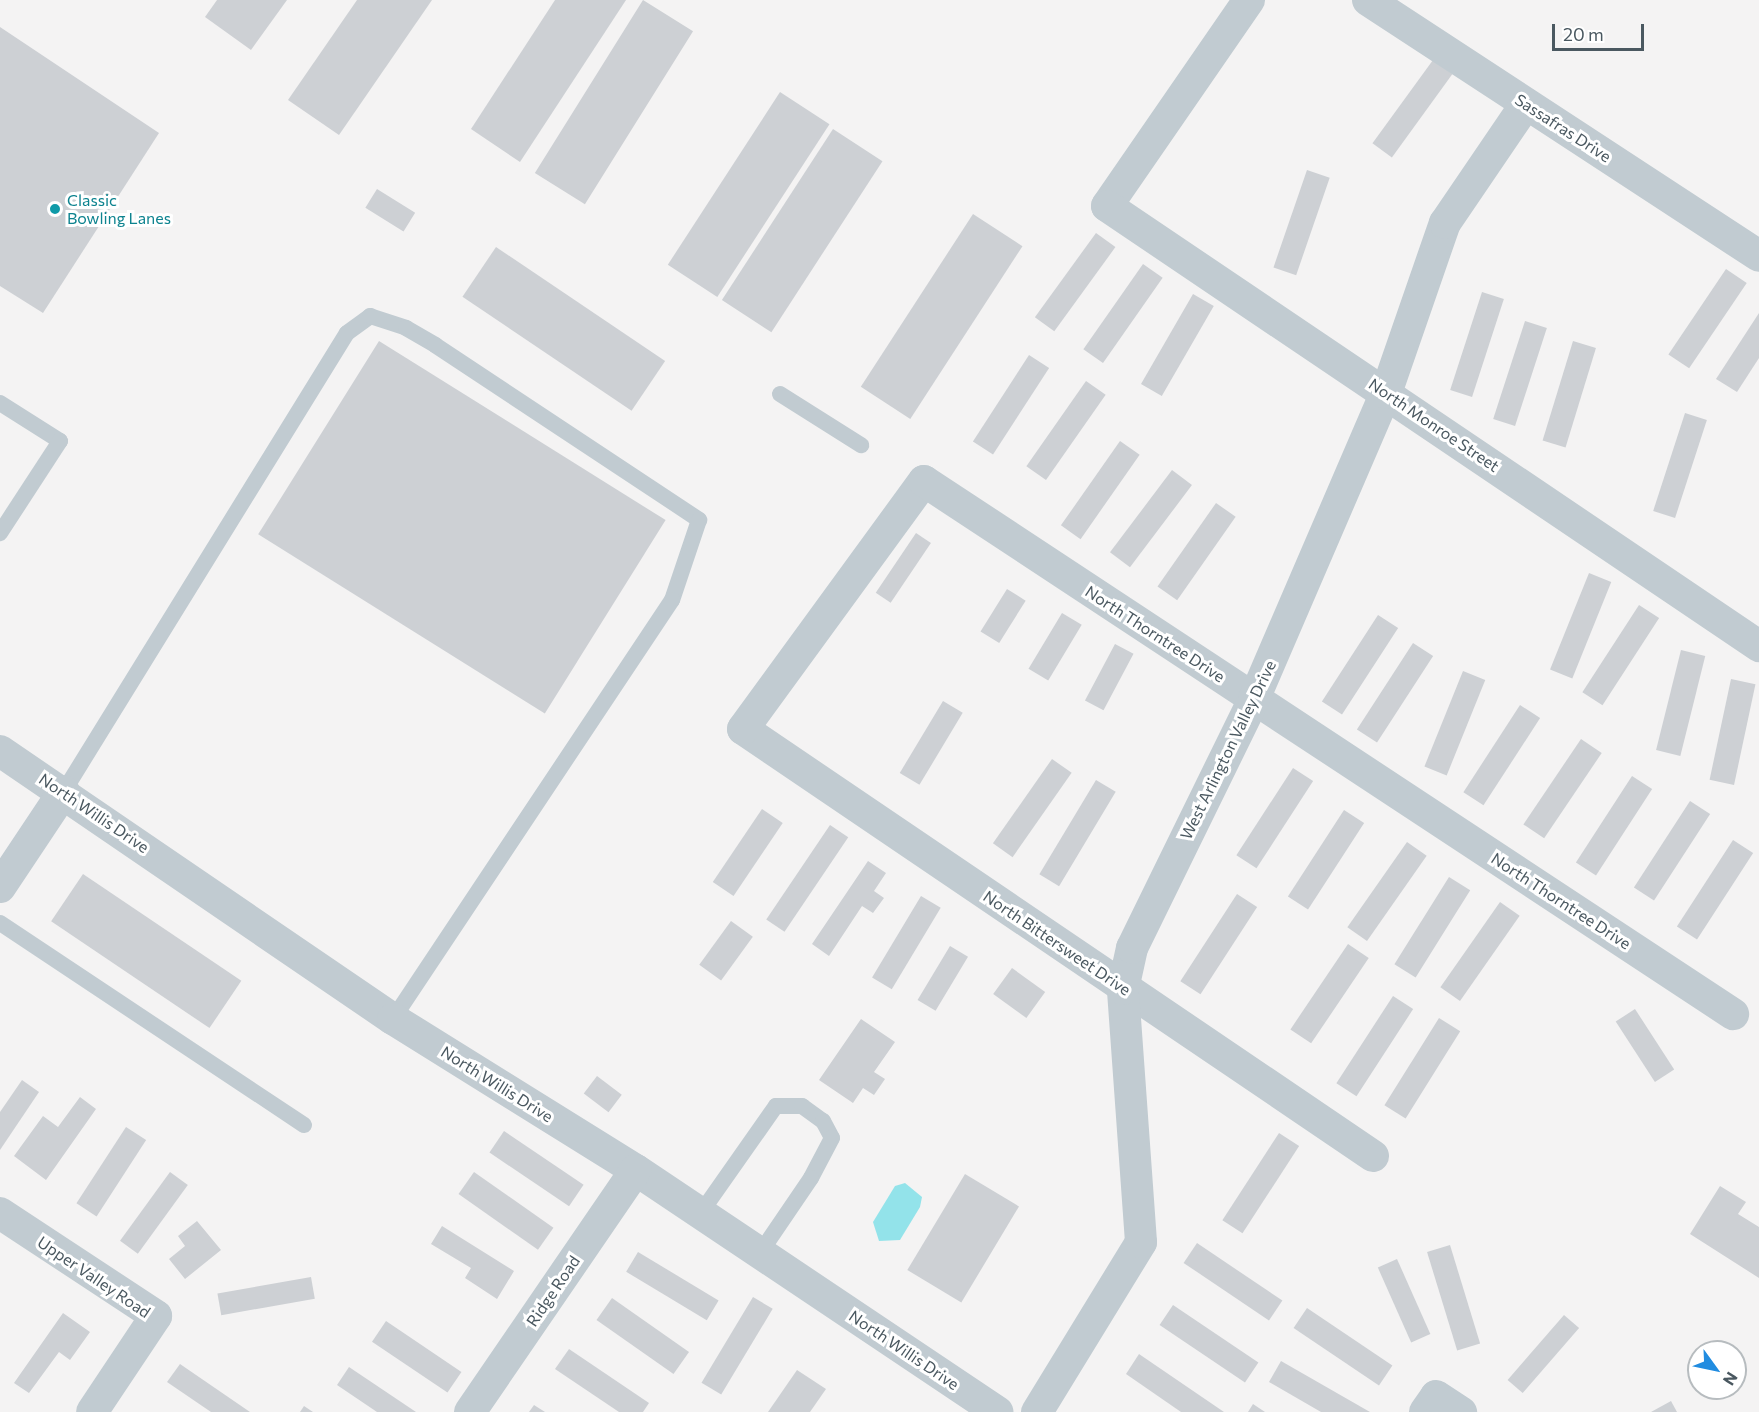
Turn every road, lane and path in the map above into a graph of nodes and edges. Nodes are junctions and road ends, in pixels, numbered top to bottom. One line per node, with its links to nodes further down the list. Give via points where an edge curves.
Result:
1 (1249, 0): 5 (street, North Monroe Street, via 1107,206)
2 (1368, 0): 3 (street, Sassafras Drive)
3 (1526, 104): 4 (street, Sassafras Drive); 5 (street, West Arlington Valley Drive, via 1445,223)
4 (1759, 256)
5 (1386, 393): 10 (street, North Monroe Street); 11 (street, West Arlington Valley Drive)
6 (780, 394): 8 (lane)
7 (0, 403): 9 (lane, via 60,441)
8 (861, 445)
9 (0, 533)
10 (1759, 646)
11 (1254, 699): 12 (street, North Thorntree Drive, via 924,481); 17 (street, West Arlington Valley Drive, via 1131,948); 18 (street, North Thorntree Drive)
12 (743, 729): 17 (street, North Bittersweet Drive)
13 (0, 751): 14 (street, North Willis Drive)
14 (64, 791): 15 (street); 19 (street, North Willis Drive); 19 (lane, via 347,333 370,316 406,328 435,345 699,520 672,600)
15 (0, 887)
16 (0, 923): 20 (lane)
17 (1123, 988): 21 (street, North Bittersweet Drive); 29 (street, West Arlington Valley Drive, via 1142,1242)
18 (1733, 1014)
19 (393, 1019): 22 (street, North Willis Drive)
20 (304, 1125)
21 (1373, 1156)
22 (636, 1170): 24 (street, North Willis Drive); 27 (street, Ridge Road)
23 (0, 1213): 26 (street, Upper Valley Road, via 156,1316)
24 (700, 1214): 25 (street, North Willis Drive); 25 (lane, via 776,1107 802,1106 823,1121 832,1138 811,1178)
25 (760, 1253): 28 (street, North Willis Drive)
26 (92, 1412)
27 (470, 1412)
28 (998, 1412)
29 (1037, 1412)
30 (1425, 1412): 31 (street, via 1436,1396)
31 (1461, 1412)

